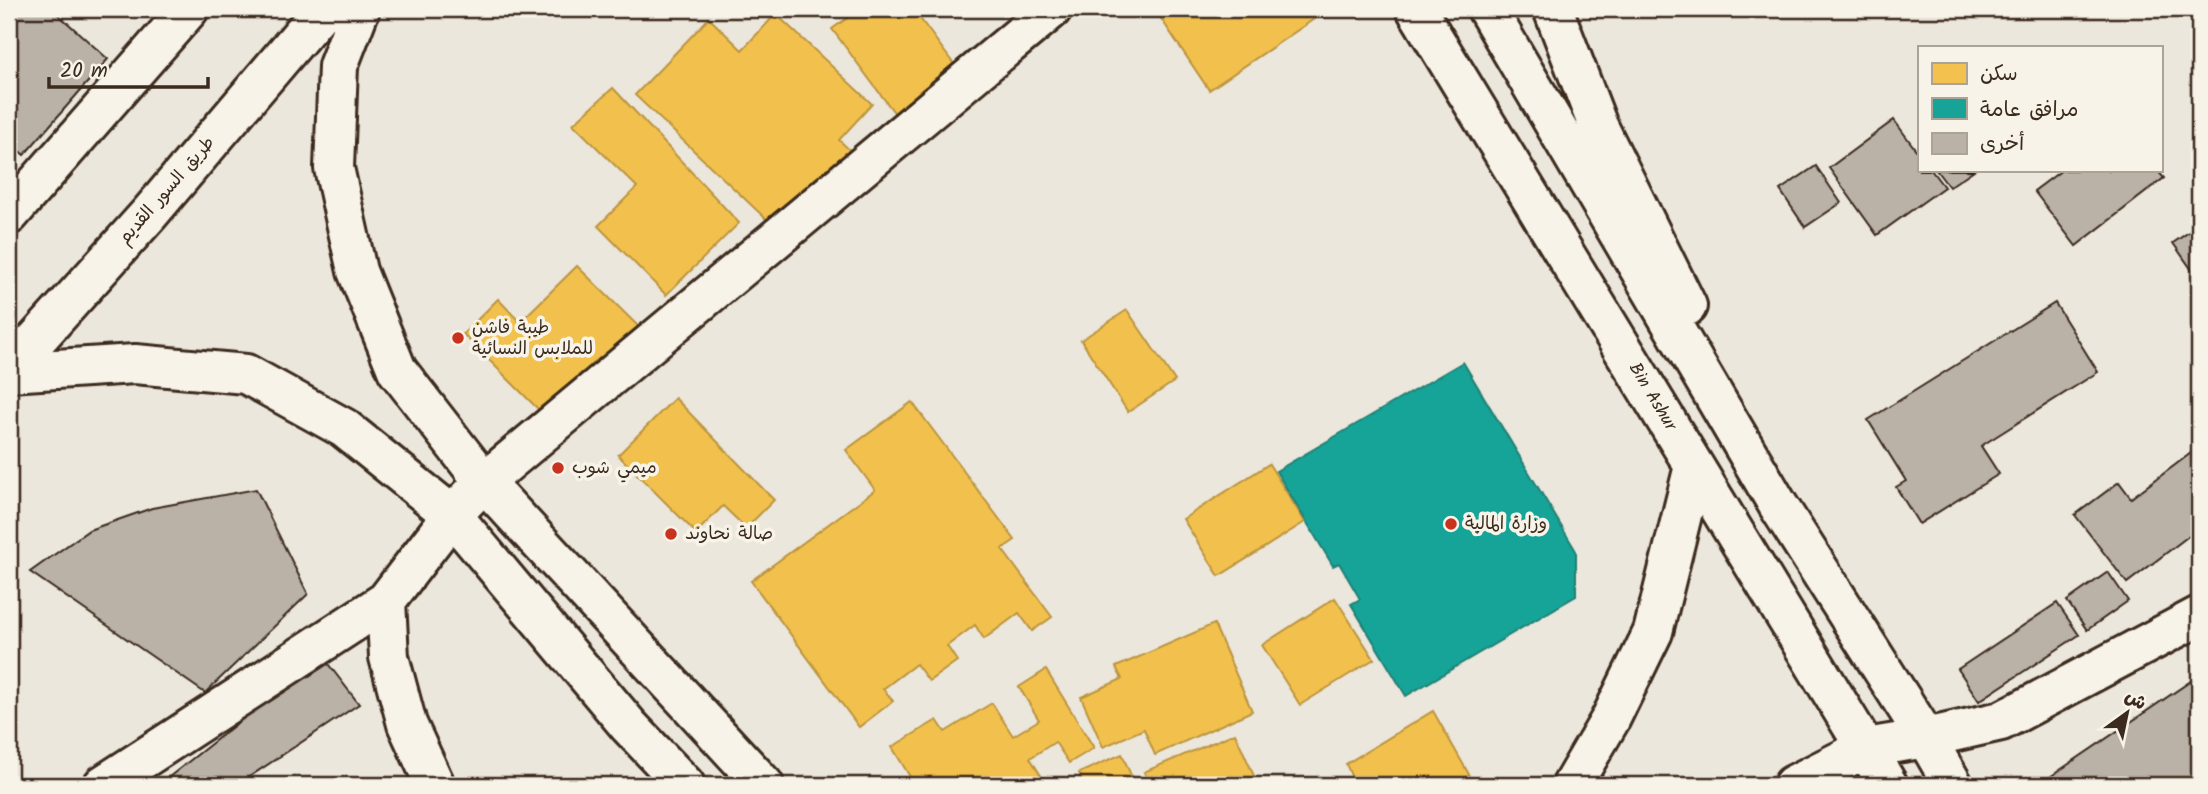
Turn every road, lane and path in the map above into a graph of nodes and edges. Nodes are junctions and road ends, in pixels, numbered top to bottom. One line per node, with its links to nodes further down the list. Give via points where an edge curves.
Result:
1 (189, 9): 8 (main road)
2 (323, 9): 9 (main road, طريق السور القديم)
3 (359, 9): 11 (main road, via 338,66 334,167 357,271 397,370)
4 (1052, 9): 11 (main road)
5 (1416, 9): 10 (main road, Bin Ashur)
6 (1487, 9): 12 (main road)
7 (1553, 9): 12 (main road, via 1598,127 1670,268)
8 (9, 215)
9 (9, 371): 13 (main road, via 135,364 246,374 344,428)
10 (1694, 466): 17 (main road, Bin Ashur); 22 (main road, via 1653,632)
11 (484, 482): 13 (main road); 21 (main road)
12 (1778, 505): 16 (main road)
13 (452, 515): 14 (main road); 20 (main road, via 629,726)
14 (386, 601): 18 (main road); 19 (main road, via 389,657 407,724)
15 (2196, 624): 16 (main road, via 2001,722)
16 (1926, 738): 17 (main road); 25 (main road)
17 (1866, 748): 23 (main road); 24 (main road, Bin Ashur)
18 (103, 785)
19 (435, 785)
20 (685, 785)
21 (764, 785)
22 (1572, 785)
23 (1793, 785)
24 (1888, 785)
25 (1953, 785)

